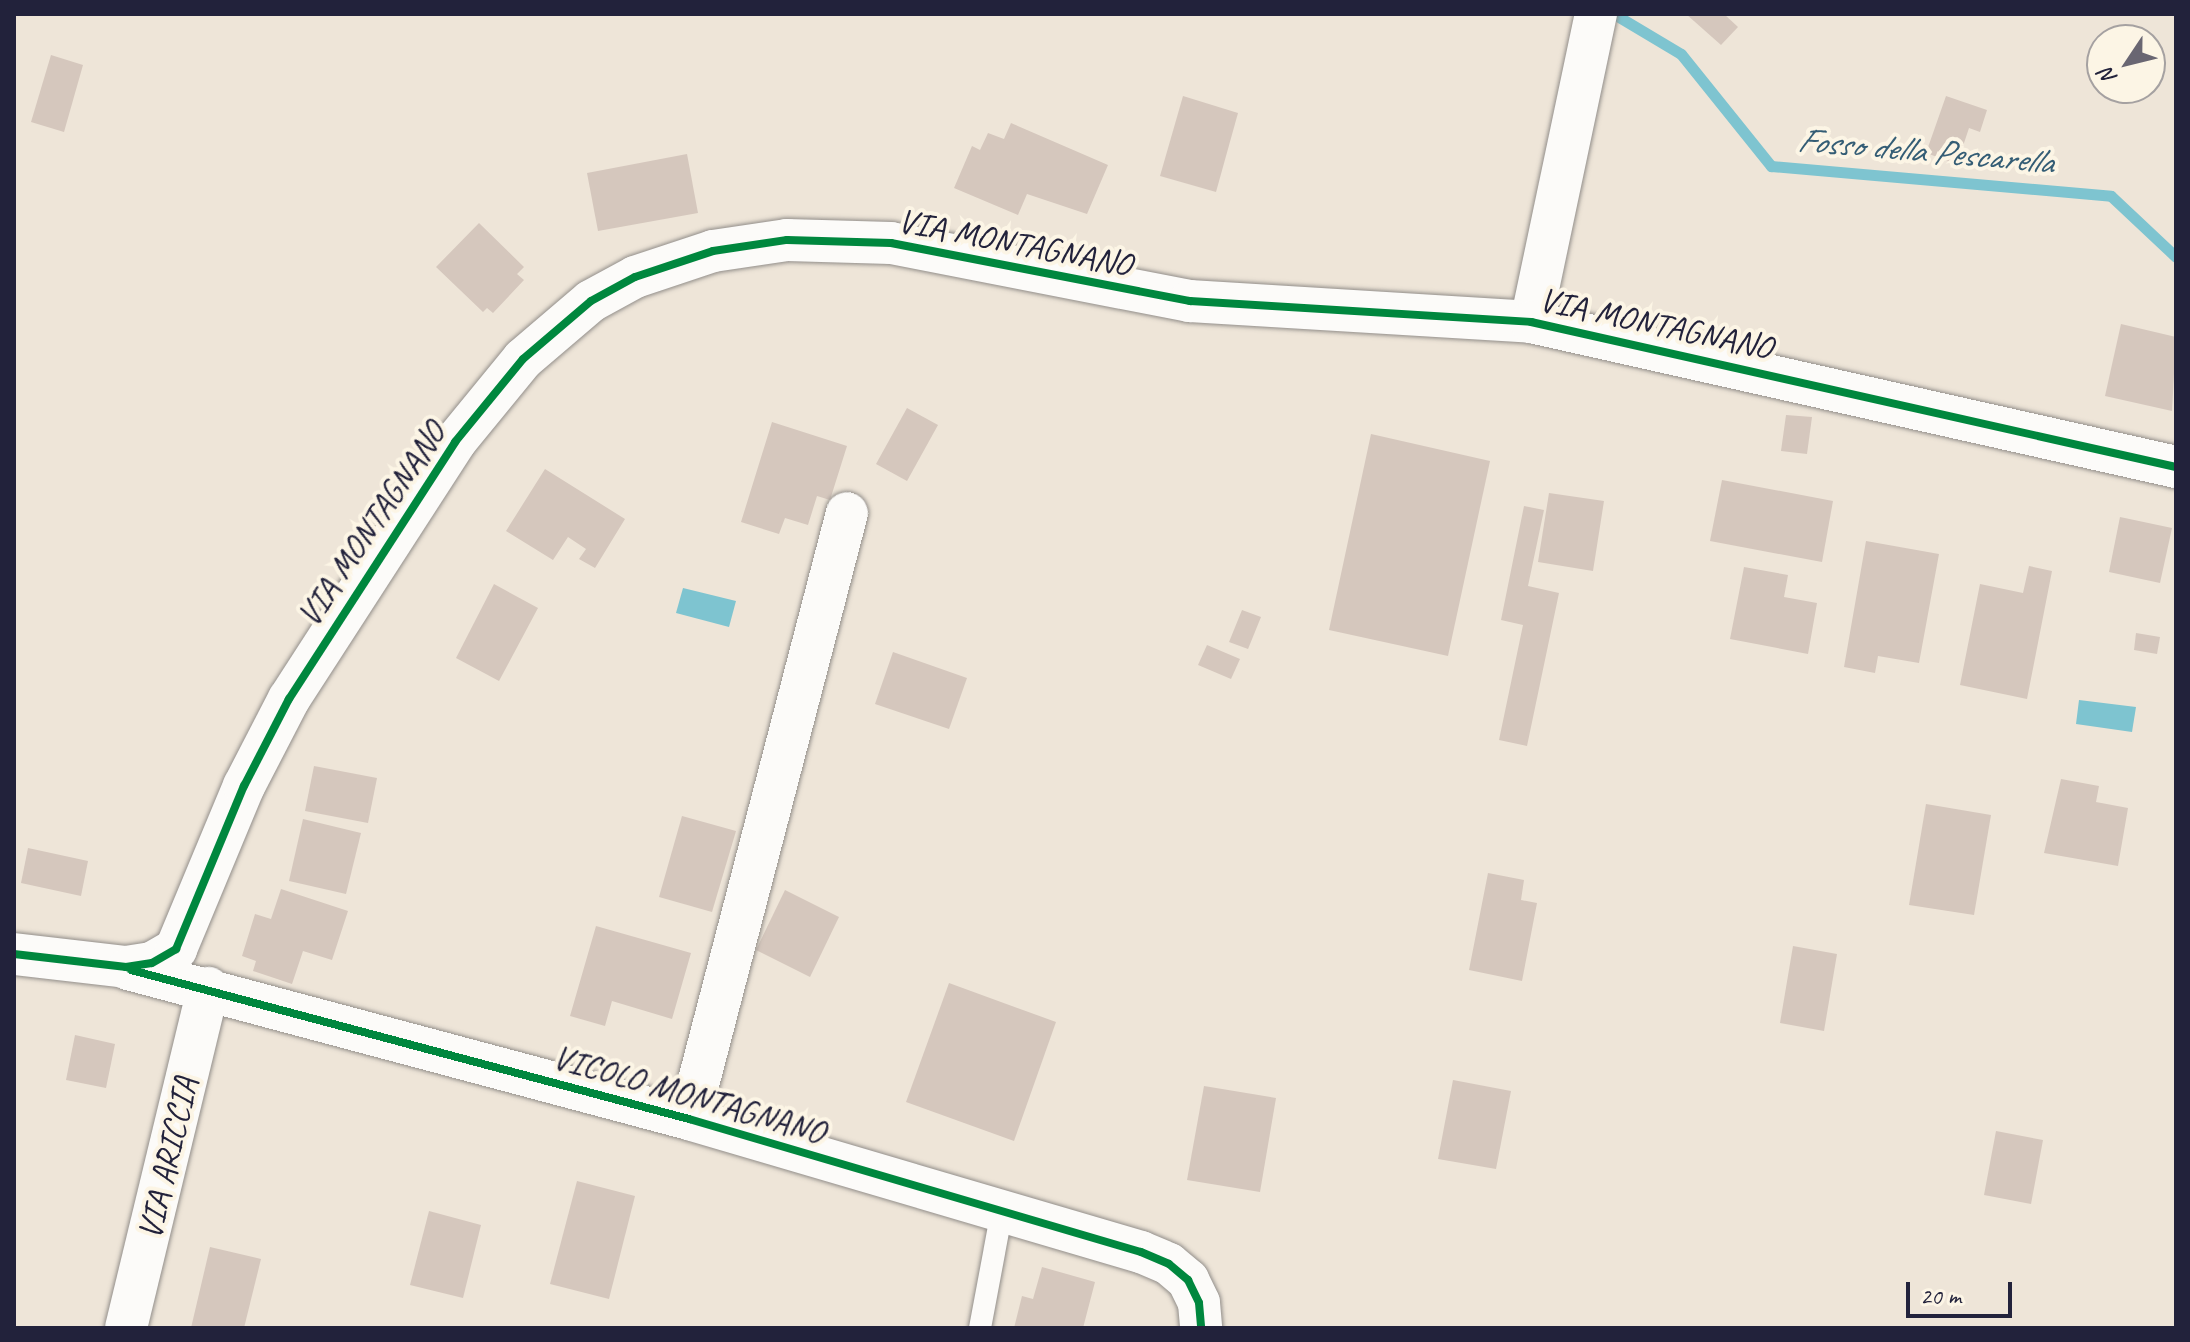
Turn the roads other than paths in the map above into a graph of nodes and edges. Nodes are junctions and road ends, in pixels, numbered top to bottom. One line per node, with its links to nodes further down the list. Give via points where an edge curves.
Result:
1 (1594, 20): 2 (street)
2 (1531, 322): 3 (street, VIA MONTAGNANO); 6 (street, VIA MONTAGNANO, via 1190,301 939,251 840,240 741,246 635,277 591,301 545,338 455,442 273,728 231,815 184,939 162,960)
3 (2176, 467)
4 (847, 513): 8 (street)
5 (14, 954): 6 (street, VIA MONTAGNANO)
6 (117, 967): 7 (street, VICOLO MONTAGNANO)
7 (208, 988): 8 (street, VICOLO MONTAGNANO); 10 (street, VIA ARICCIA)
8 (689, 1119): 9 (street, VICOLO MONTAGNANO)
9 (1002, 1211): 11 (lane); 12 (street, VICOLO MONTAGNANO, via 1169,1264 1197,1295)
10 (126, 1328)
11 (980, 1328)
12 (1201, 1328)

